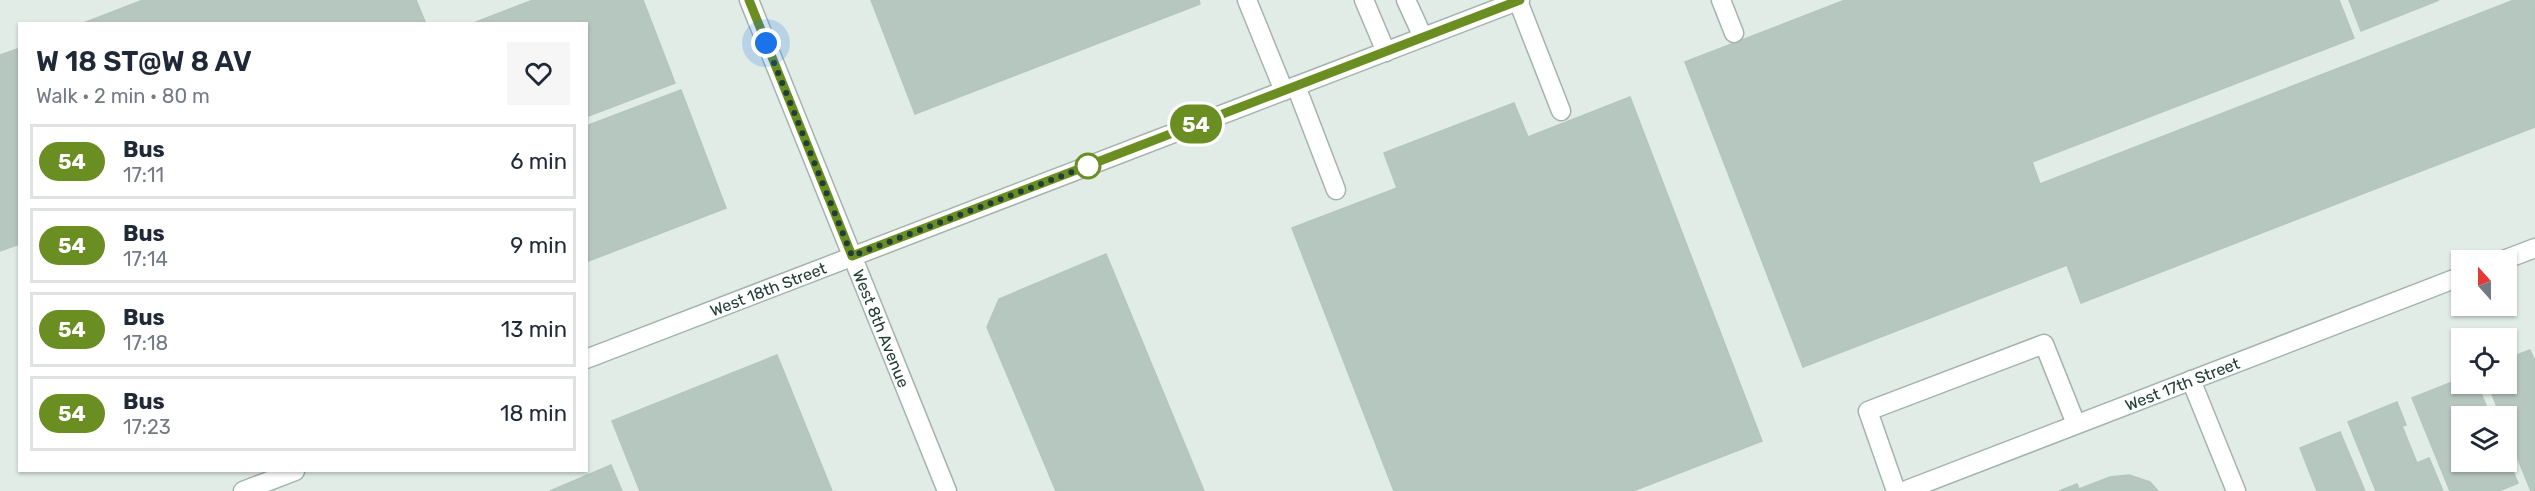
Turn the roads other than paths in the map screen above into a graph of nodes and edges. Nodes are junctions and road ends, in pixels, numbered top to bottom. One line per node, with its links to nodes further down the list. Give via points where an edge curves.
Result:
1 (749, 0): 15 (street, West 8th Avenue)
2 (1247, 0): 10 (street)
3 (1364, 0): 9 (street)
4 (1406, 0): 8 (street)
5 (1519, 0): 8 (street, West 18th Street); 11 (street)
6 (1721, 0): 7 (street)
7 (1734, 33)
8 (1423, 37): 9 (street, West 18th Street)
9 (1386, 52): 10 (street, West 18th Street)
10 (1290, 88): 12 (street); 15 (street, West 18th Street)
11 (1561, 111)
12 (1336, 190)
13 (2535, 248): 14 (street)
14 (2517, 255)
15 (852, 256): 17 (street, West 18th Street); 22 (street, West 8th Avenue)
16 (2451, 280): 18 (street, West 17th Street)
17 (588, 358)
18 (2191, 380): 19 (street, West 17th Street); 25 (street)
19 (2076, 424): 23 (street, via 2044,344 1868,411); 24 (street, West 17th Street)
20 (292, 472): 21 (street)
21 (243, 491)
22 (947, 491)
23 (1896, 491)
24 (1904, 491)
25 (2236, 491)

